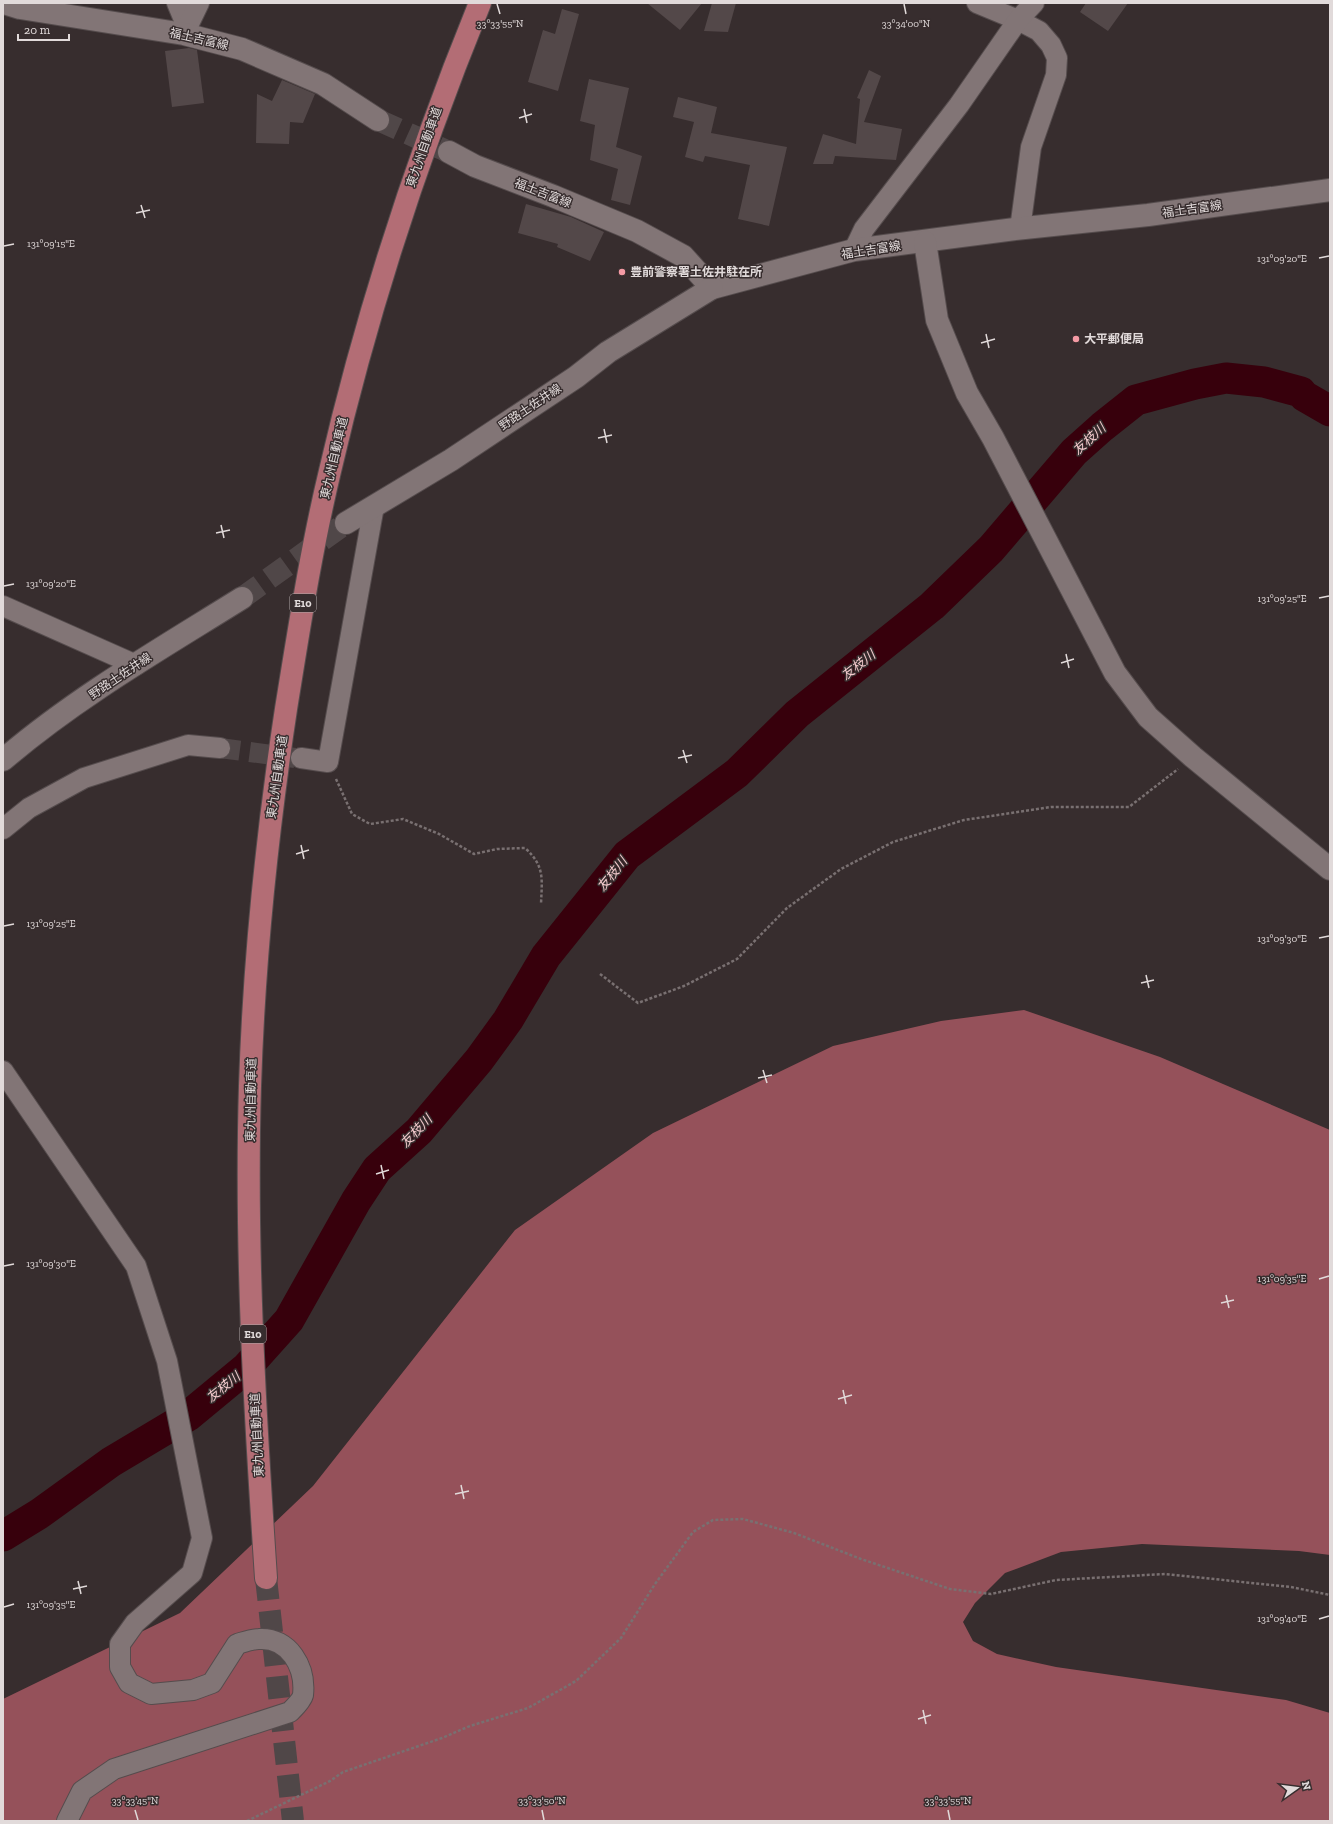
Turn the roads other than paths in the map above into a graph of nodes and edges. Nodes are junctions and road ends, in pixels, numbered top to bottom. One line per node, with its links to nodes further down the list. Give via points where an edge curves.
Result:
1 (4, 3): 8 (main road, 福土吉富線, via 20,8)
2 (177, 3): 8 (street)
3 (199, 3): 8 (street)
4 (480, 3): 27 (highway, 東九州自動車道 / E10, via 447,84 407,197 366,328 329,472 303,600 274,792 259,937 250,1086 249,1226 257,1442)
5 (977, 3): 7 (street)
6 (1034, 3): 7 (street)
7 (1018, 20): 12 (street, via 1039,31 1051,44 1056,58 1056,75 1031,147); 14 (street, via 959,105 864,229)
8 (186, 31): 9 (main road, 福土吉富線, via 242,49 323,84)
9 (378, 120)
10 (448, 152): 15 (main road, 福土吉富線, via 475,166 637,231 683,256)
11 (1330, 190): 12 (main road, 福土吉富線, via 1148,215)
12 (1020, 229): 13 (main road, 福土吉富線)
13 (924, 242): 14 (main road, 福土吉富線); 25 (main road, via 937,320 967,393 1115,673 1148,717)
14 (854, 250): 15 (main road, 福土吉富線)
15 (712, 288): 16 (main road, 野路土佐井線, via 608,352 576,377 451,460)
16 (374, 506): 17 (main road, 野路土佐井線); 22 (street, via 328,762)
17 (346, 523)
18 (242, 598): 20 (main road, 野路土佐井線)
19 (3, 606): 20 (street)
20 (136, 665): 23 (main road, 野路土佐井線, via 34,734)
21 (220, 748): 24 (street, via 188,745 84,778 29,808)
22 (301, 758)
23 (3, 760)
24 (3, 829)
25 (1330, 869)
26 (3, 1071): 28 (street, via 136,1266 167,1361 202,1538 192,1573 135,1623 120,1644 120,1667 129,1683 151,1694 193,1690 212,1682 238,1644 259,1639 281,1643 292,1652 302,1674 303,1696 290,1712 114,1769 82,1790)
27 (266, 1578)
28 (67, 1821)

